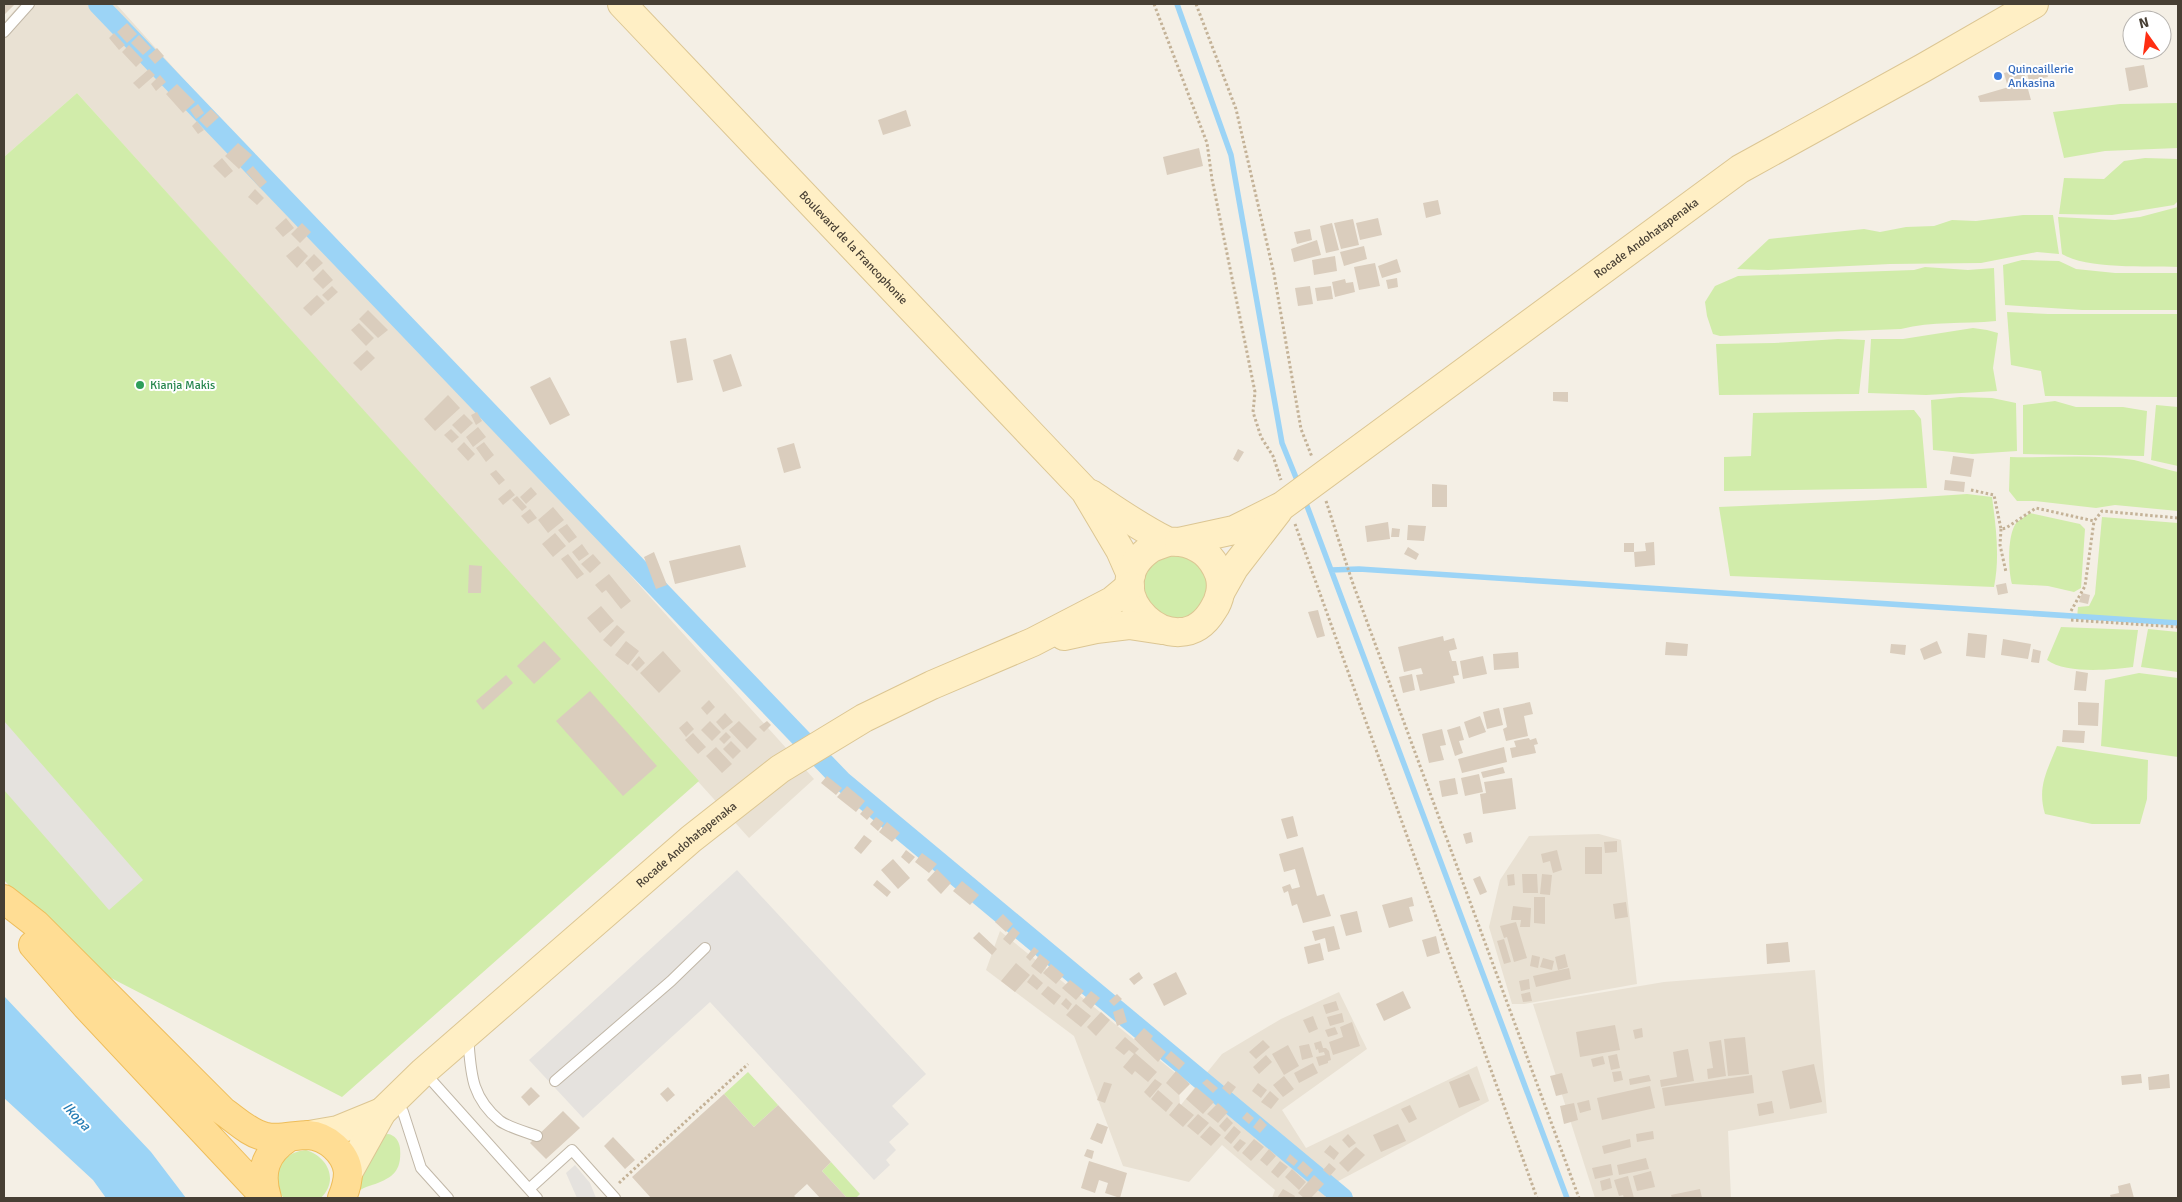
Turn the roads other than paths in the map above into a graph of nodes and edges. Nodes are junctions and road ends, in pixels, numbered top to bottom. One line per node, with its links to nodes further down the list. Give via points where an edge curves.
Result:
1 (29, 4): 4 (lane)
2 (622, 4): 5 (main road, Boulevard de la Francophonie)
3 (2034, 4): 6 (main road, Rocade Andohatapenaka, via 1740,169)
4 (4, 32)
5 (1085, 490): 7 (main road); 8 (main road, via 1120,550)
6 (1298, 495): 7 (main road, via 1234,530); 9 (main road, via 1234,568)
7 (1174, 542): 8 (main road, via 1151,549 1140,560); 9 (main road, via 1193,545 1205,553 1220,577)
8 (1130, 581): 10 (main road, via 1132,600 1139,613 1150,624); 11 (main road, via 1112,600)
9 (1220, 591): 10 (main road, via 1218,604 1201,624 1189,630)
10 (1163, 630): 11 (main road, via 1129,625)
11 (1033, 642): 15 (main road, Rocade Andohatapenaka, via 864,718 780,769 691,839)
12 (4, 899): 19 (main road, via 36,924 223,1111 265,1137)
13 (4, 911): 26 (main road, via 86,1006)
14 (705, 948): 17 (lane)
15 (468, 1034): 16 (main road, Rocade Andohatapenaka); 20 (lane, via 472,1079 478,1096 501,1122)
16 (423, 1072): 18 (main road, Rocade Andohatapenaka); 23 (lane)
17 (555, 1081)
18 (388, 1106): 19 (main road, via 338,1130); 24 (main road); 27 (lane, via 402,1112 421,1168)
19 (299, 1136): 24 (main road, via 323,1139 335,1147 344,1158); 26 (main road, via 277,1146 268,1157 263,1171)
20 (537, 1136)
21 (560, 1146): 22 (lane)
22 (572, 1150): 23 (lane); 25 (lane)
23 (529, 1189): 28 (lane)
24 (344, 1190)
25 (612, 1195)
26 (266, 1198)
27 (448, 1198)
28 (537, 1198)

